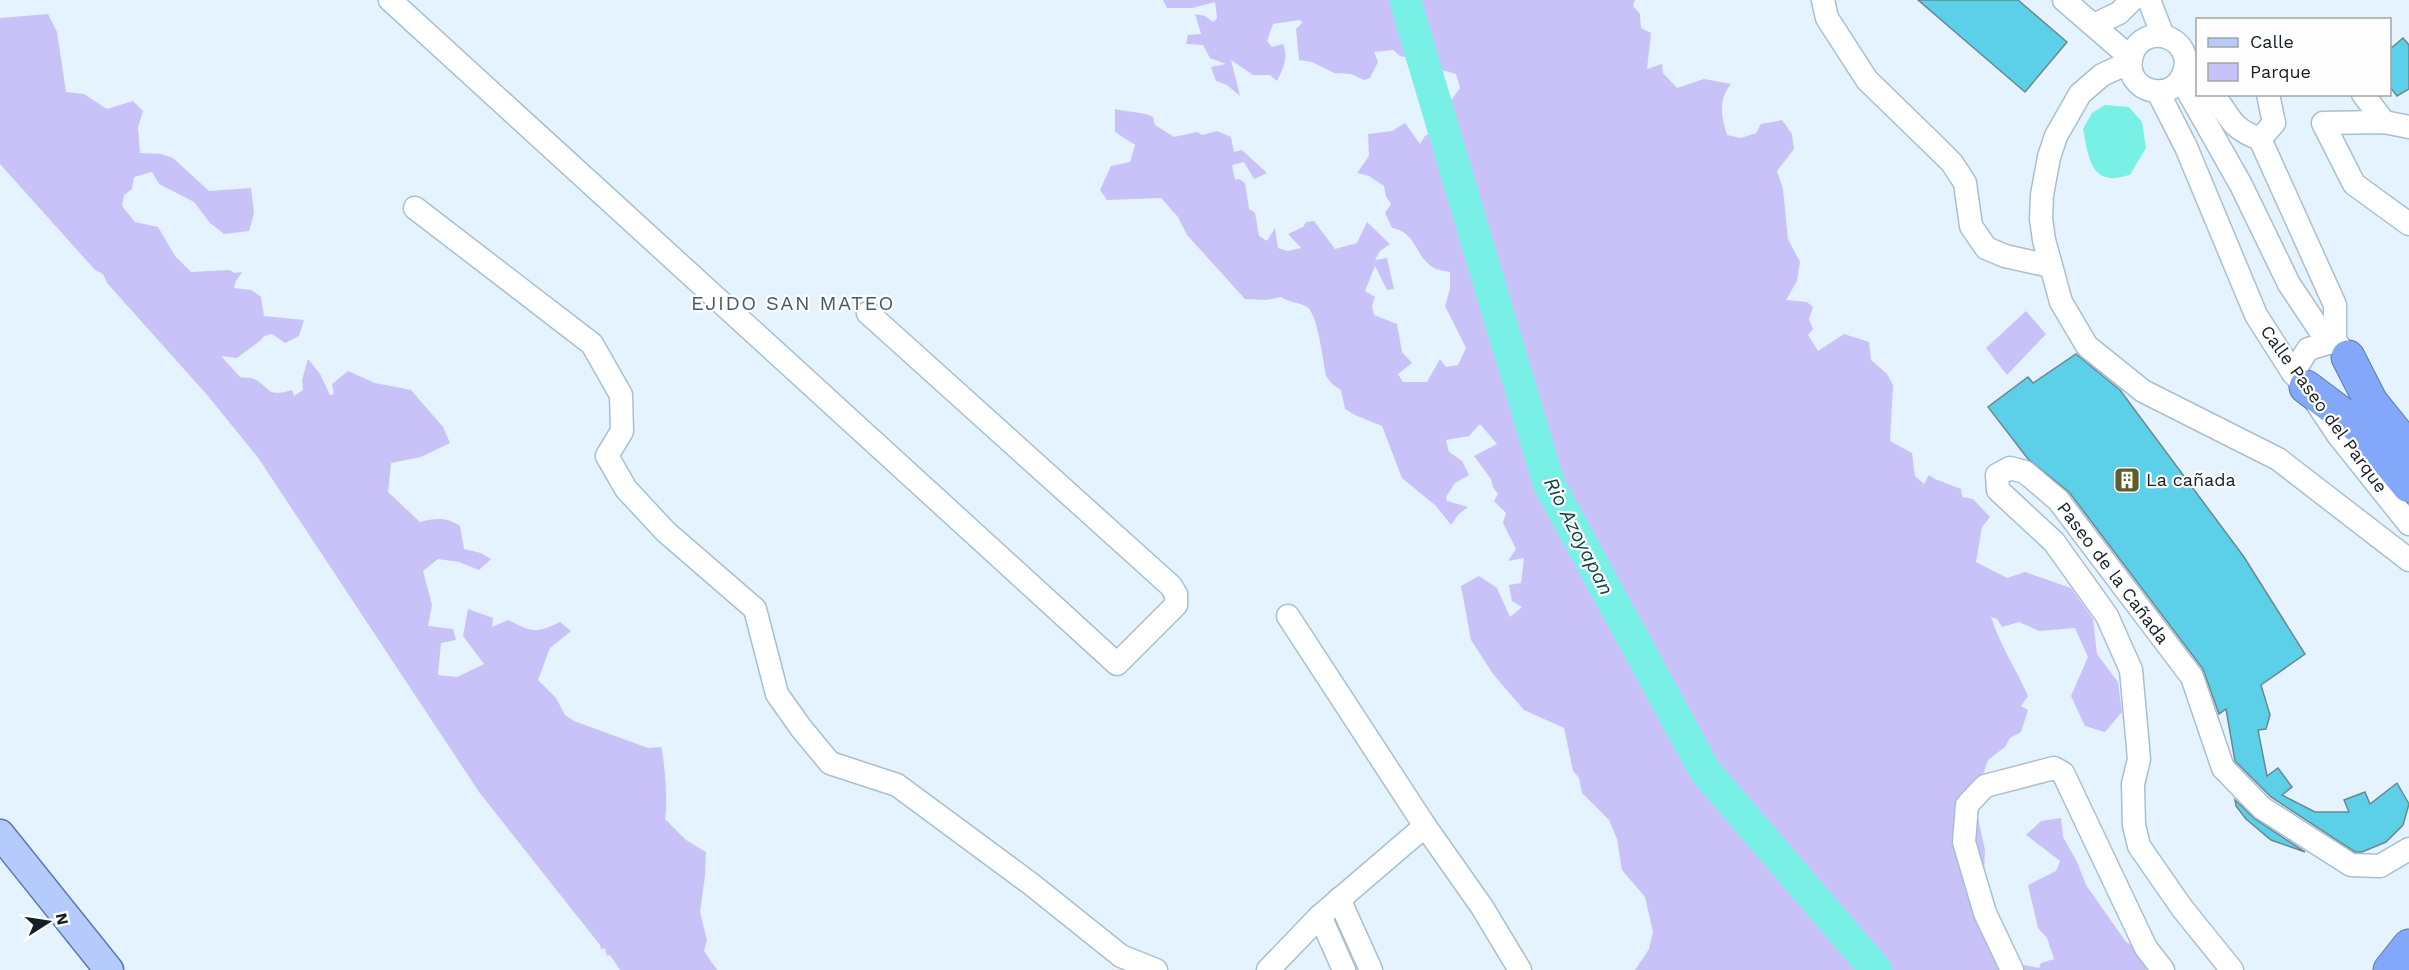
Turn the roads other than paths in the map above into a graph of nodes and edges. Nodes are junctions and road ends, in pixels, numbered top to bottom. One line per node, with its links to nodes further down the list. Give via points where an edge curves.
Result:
1 (390, 0): 21 (street, via 1117,664 1176,605 1171,586)
2 (1822, 0): 20 (street, via 1827,18 1867,80 1952,163 1965,183 1971,226 1986,248)
3 (2064, 0): 6 (street)
4 (2132, 0): 6 (street, via 2119,13)
5 (2149, 0): 7 (street)
6 (2094, 24): 8 (street)
7 (2184, 56): 8 (street, via 2145,39); 9 (street); 10 (street, via 2175,86)
8 (2131, 60): 10 (street, via 2135,80); 20 (street, via 2102,75 2080,94 2056,136 2042,195 2041,219)
9 (2196, 83)
10 (2158, 92): 23 (street, Calle Paseo del Parque, via 2186,147 2256,315)
11 (2202, 96): 22 (street, via 2289,284 2319,329)
12 (2214, 96): 17 (street, via 2231,123)
13 (2268, 96): 17 (street, via 2274,123)
14 (2364, 96): 15 (street)
15 (2384, 122): 16 (street); 19 (street, via 2323,123 2354,184)
16 (2409, 127)
17 (2260, 139): 22 (street, via 2335,305)
18 (415, 208): 37 (street, via 592,344 621,395 622,431 607,456 626,489 666,532 754,609 777,694 830,764 897,785 1121,956)
19 (2409, 224)
20 (2050, 266): 28 (street, via 2061,302 2087,346 2143,391 2278,459)
21 (868, 313)
22 (2341, 349): 23 (street, via 2308,350); 24 (street); 25 (highway, via 2370,402)
23 (2300, 380): 26 (highway, via 2362,429); 27 (street, Calle Paseo del Parque)
24 (2409, 427)
25 (2409, 449)
26 (2409, 486)
27 (2409, 525)
28 (2409, 560)
29 (1288, 616): 30 (street)
30 (1425, 826): 33 (street); 41 (street)
31 (0, 834): 36 (main road)
32 (2409, 849): 44 (street, Paseo de la Cañada, via 2380,866 2351,865 2262,808 2223,768 2192,677 2058,500 2025,472 2010,468 1997,475 1998,490 2054,542 2107,616 2131,670 2139,759 2133,784 2134,825 2139,846)
33 (1339, 899): 34 (street); 40 (street)
34 (1320, 916): 38 (street); 39 (street)
35 (2409, 946): 45 (highway)
36 (108, 970)
37 (1156, 970)
38 (1268, 970)
39 (1344, 970)
40 (1371, 970)
41 (1520, 970)
42 (2012, 970): 43 (street, via 1985,913 1964,842 1967,805 1985,786 2054,768 2064,773 2146,948)
43 (2163, 970)
44 (2232, 970)
45 (2390, 970)

